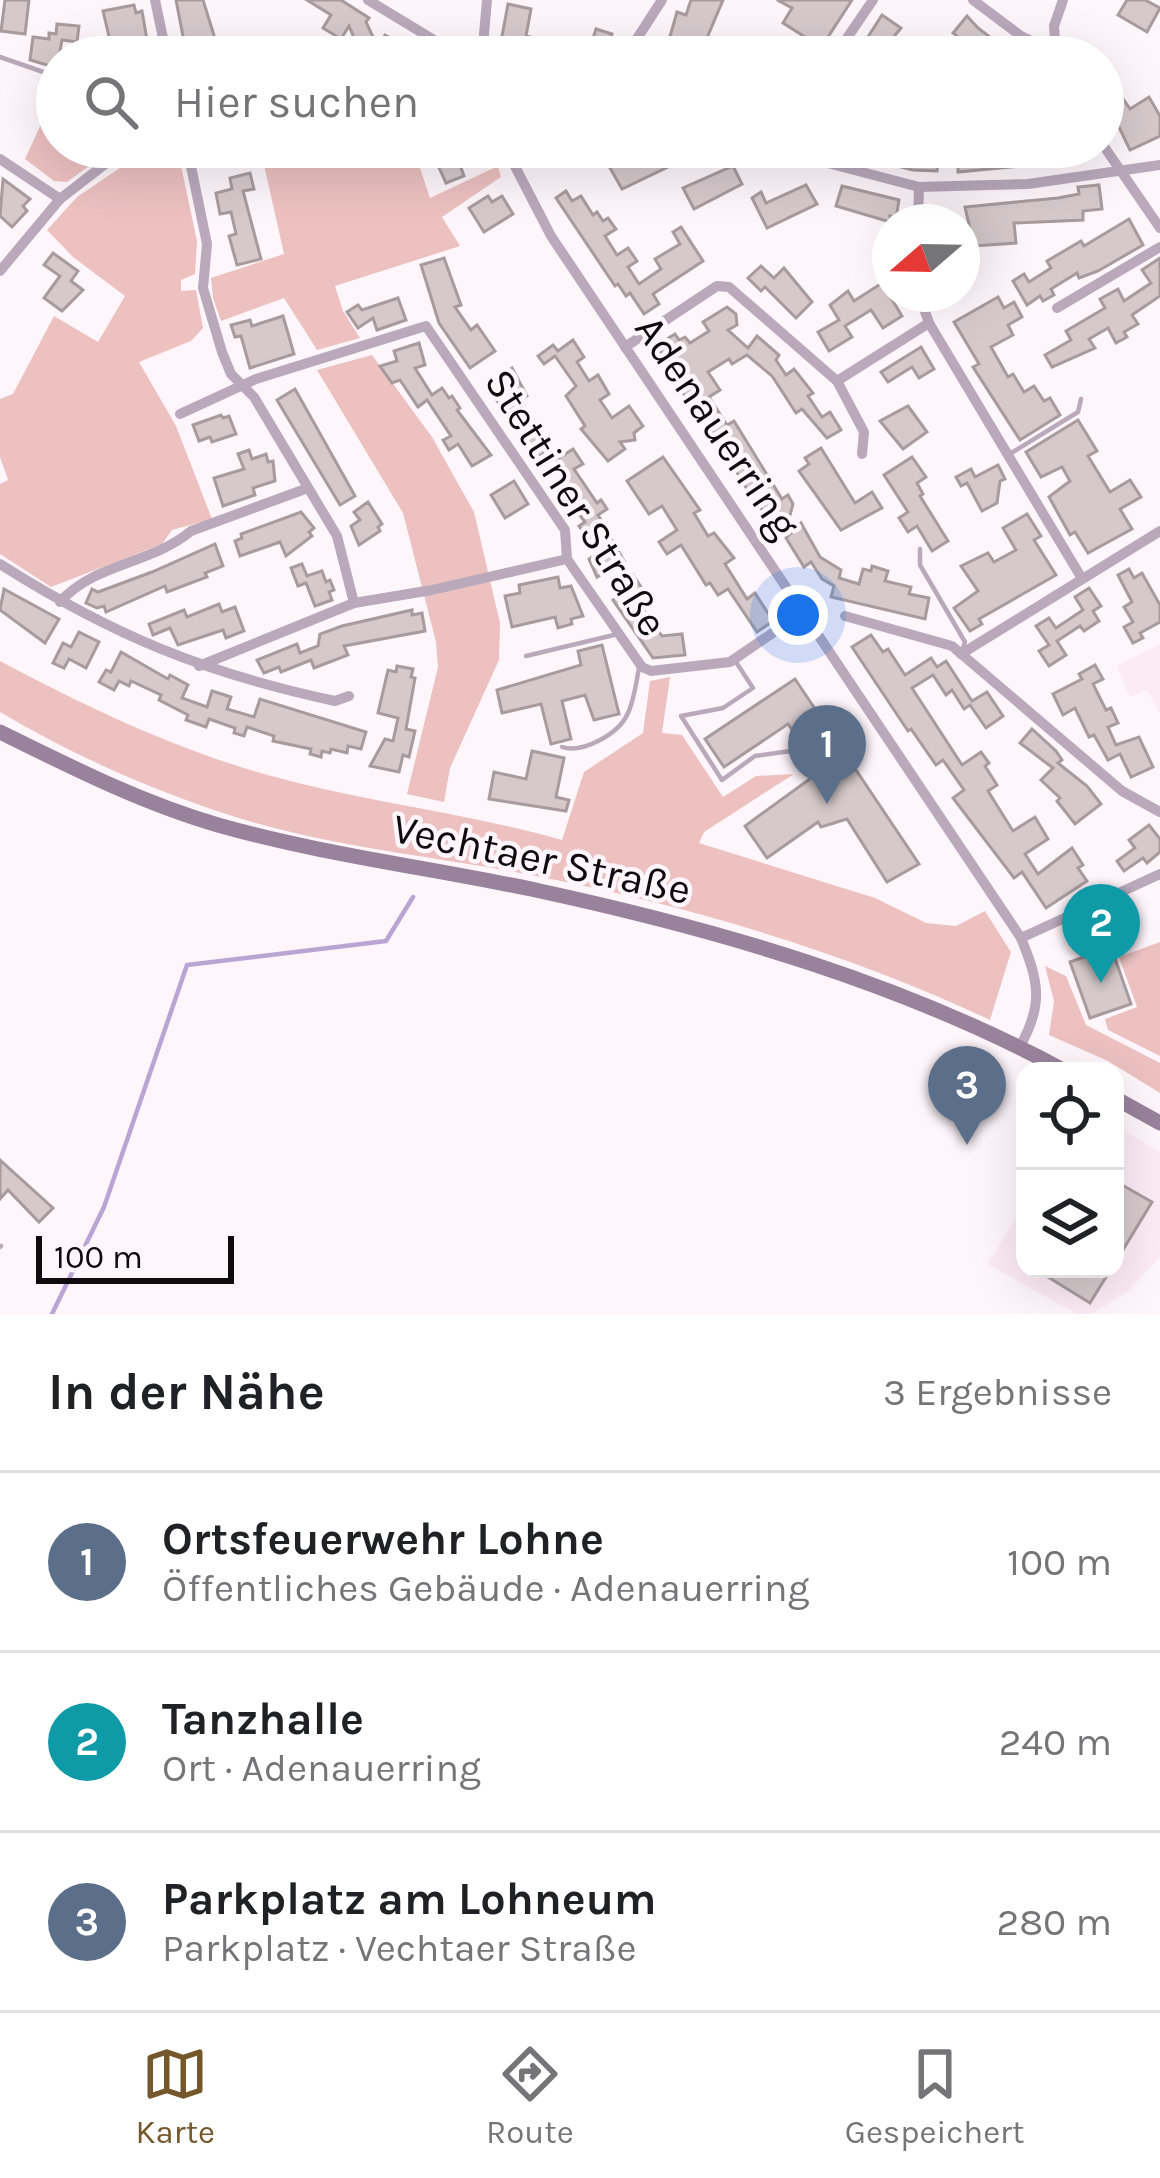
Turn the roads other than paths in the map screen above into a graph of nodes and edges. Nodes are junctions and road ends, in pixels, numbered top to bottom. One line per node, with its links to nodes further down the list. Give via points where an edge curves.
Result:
1 (154, 0): 8 (street)
2 (368, 0): 9 (street)
3 (487, 0): 10 (street)
4 (662, 0): 11 (street)
5 (873, 0): 12 (street)
6 (973, 0): 13 (street)
7 (1064, 0): 14 (street)
8 (162, 36)
9 (427, 36)
10 (484, 36)
11 (639, 36)
12 (848, 36)
13 (1021, 36)
14 (1055, 36)
15 (0, 57): 16 (lane)
16 (36, 69)
17 (0, 159): 26 (street)
18 (1160, 164): 24 (street)
19 (101, 168): 26 (street)
20 (191, 168): 36 (street, via 207,244 203,288)
21 (516, 168): 34 (street, Adenauerring)
22 (855, 168): 25 (street)
23 (1118, 168): 24 (street)
24 (1121, 172): 25 (street); 28 (street)
25 (919, 187): 27 (street)
26 (60, 199): 30 (street)
27 (919, 204)
28 (1160, 228)
29 (1160, 247): 31 (street)
30 (0, 271)
31 (1057, 308)
32 (925, 312): 33 (street)
33 (929, 322): 35 (street); 40 (street)
34 (625, 347): 35 (street, via 717,286 729,287); 49 (street, Adenauerring)
35 (837, 381): 39 (street, via 864,432)
36 (242, 387): 38 (street); 41 (street); 44 (street, Stettiner Straße, via 426,326 566,530)
37 (1081, 399): 40 (lane, via 1078,412)
38 (180, 414)
39 (862, 454)
40 (1008, 455): 46 (street)
41 (308, 488): 47 (street, via 76,583); 48 (street, via 343,551)
42 (1160, 532): 46 (street)
43 (920, 549): 52 (lane, via 920,565 965,642)
44 (567, 559): 48 (street); 51 (street, Stettiner Straße)
45 (0, 564): 47 (street)
46 (1081, 577): 52 (street)
47 (60, 602): 56 (street)
48 (354, 603): 56 (street)
49 (802, 613): 54 (street, Stettiner Straße); 63 (street, Adenauerring)
50 (845, 616): 52 (street)
51 (618, 634): 53 (lane); 55 (street, Stettiner Straße)
52 (962, 654): 61 (street, via 1122,791)
53 (526, 656)
54 (734, 659): 55 (street, Stettiner Straße, via 651,671); 60 (lane, via 753,688 723,708 681,716 722,779 755,756 791,752)
55 (640, 664): 59 (lane, via 622,723 584,748)
56 (199, 666): 57 (street, via 335,701)
57 (349, 697)
58 (0, 732): 64 (main road, Vechtaer Straße, via 217,824 707,930 853,977)
59 (562, 747)
60 (807, 774)
61 (1160, 812)
62 (1160, 874): 63 (street)
63 (1021, 938): 64 (street, Adenauerring, via 1038,980 1034,1018)
64 (1019, 1048): 65 (main road, Vechtaer Straße)
65 (1047, 1062)
66 (1124, 1103): 67 (main road)
67 (1160, 1123)

